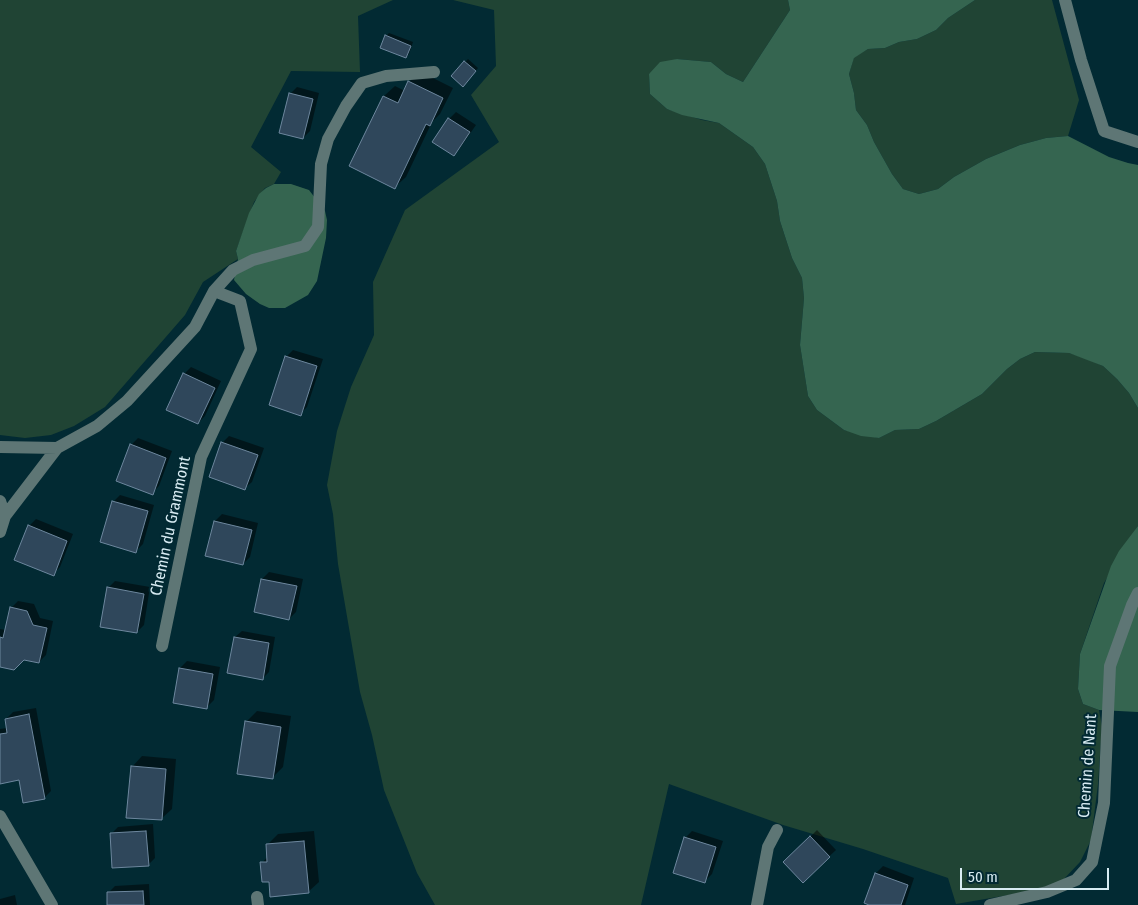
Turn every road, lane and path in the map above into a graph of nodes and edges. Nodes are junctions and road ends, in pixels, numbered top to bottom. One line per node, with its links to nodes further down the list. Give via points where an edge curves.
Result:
1 (1065, 0): 3 (street, via 1104,131)
2 (434, 72): 4 (street, via 386,76 362,83 328,139 321,164 318,227 305,246 253,260 233,270)
3 (1138, 142)
4 (214, 291): 6 (street, via 195,327 127,401 98,426); 11 (street, Chemin du Grammont, via 240,301 250,349 200,456)
5 (0, 447): 6 (street)
6 (57, 448): 8 (street)
7 (0, 501): 8 (street)
8 (5, 516): 9 (street)
9 (0, 532)
10 (1138, 593): 16 (street, Chemin de Nant, via 1110,666 1104,802 1092,862 1076,880 1047,892)
11 (162, 646)
12 (0, 816): 14 (street)
13 (776, 830): 15 (street, via 768,847)
14 (52, 905)
15 (757, 905)
16 (992, 905)

